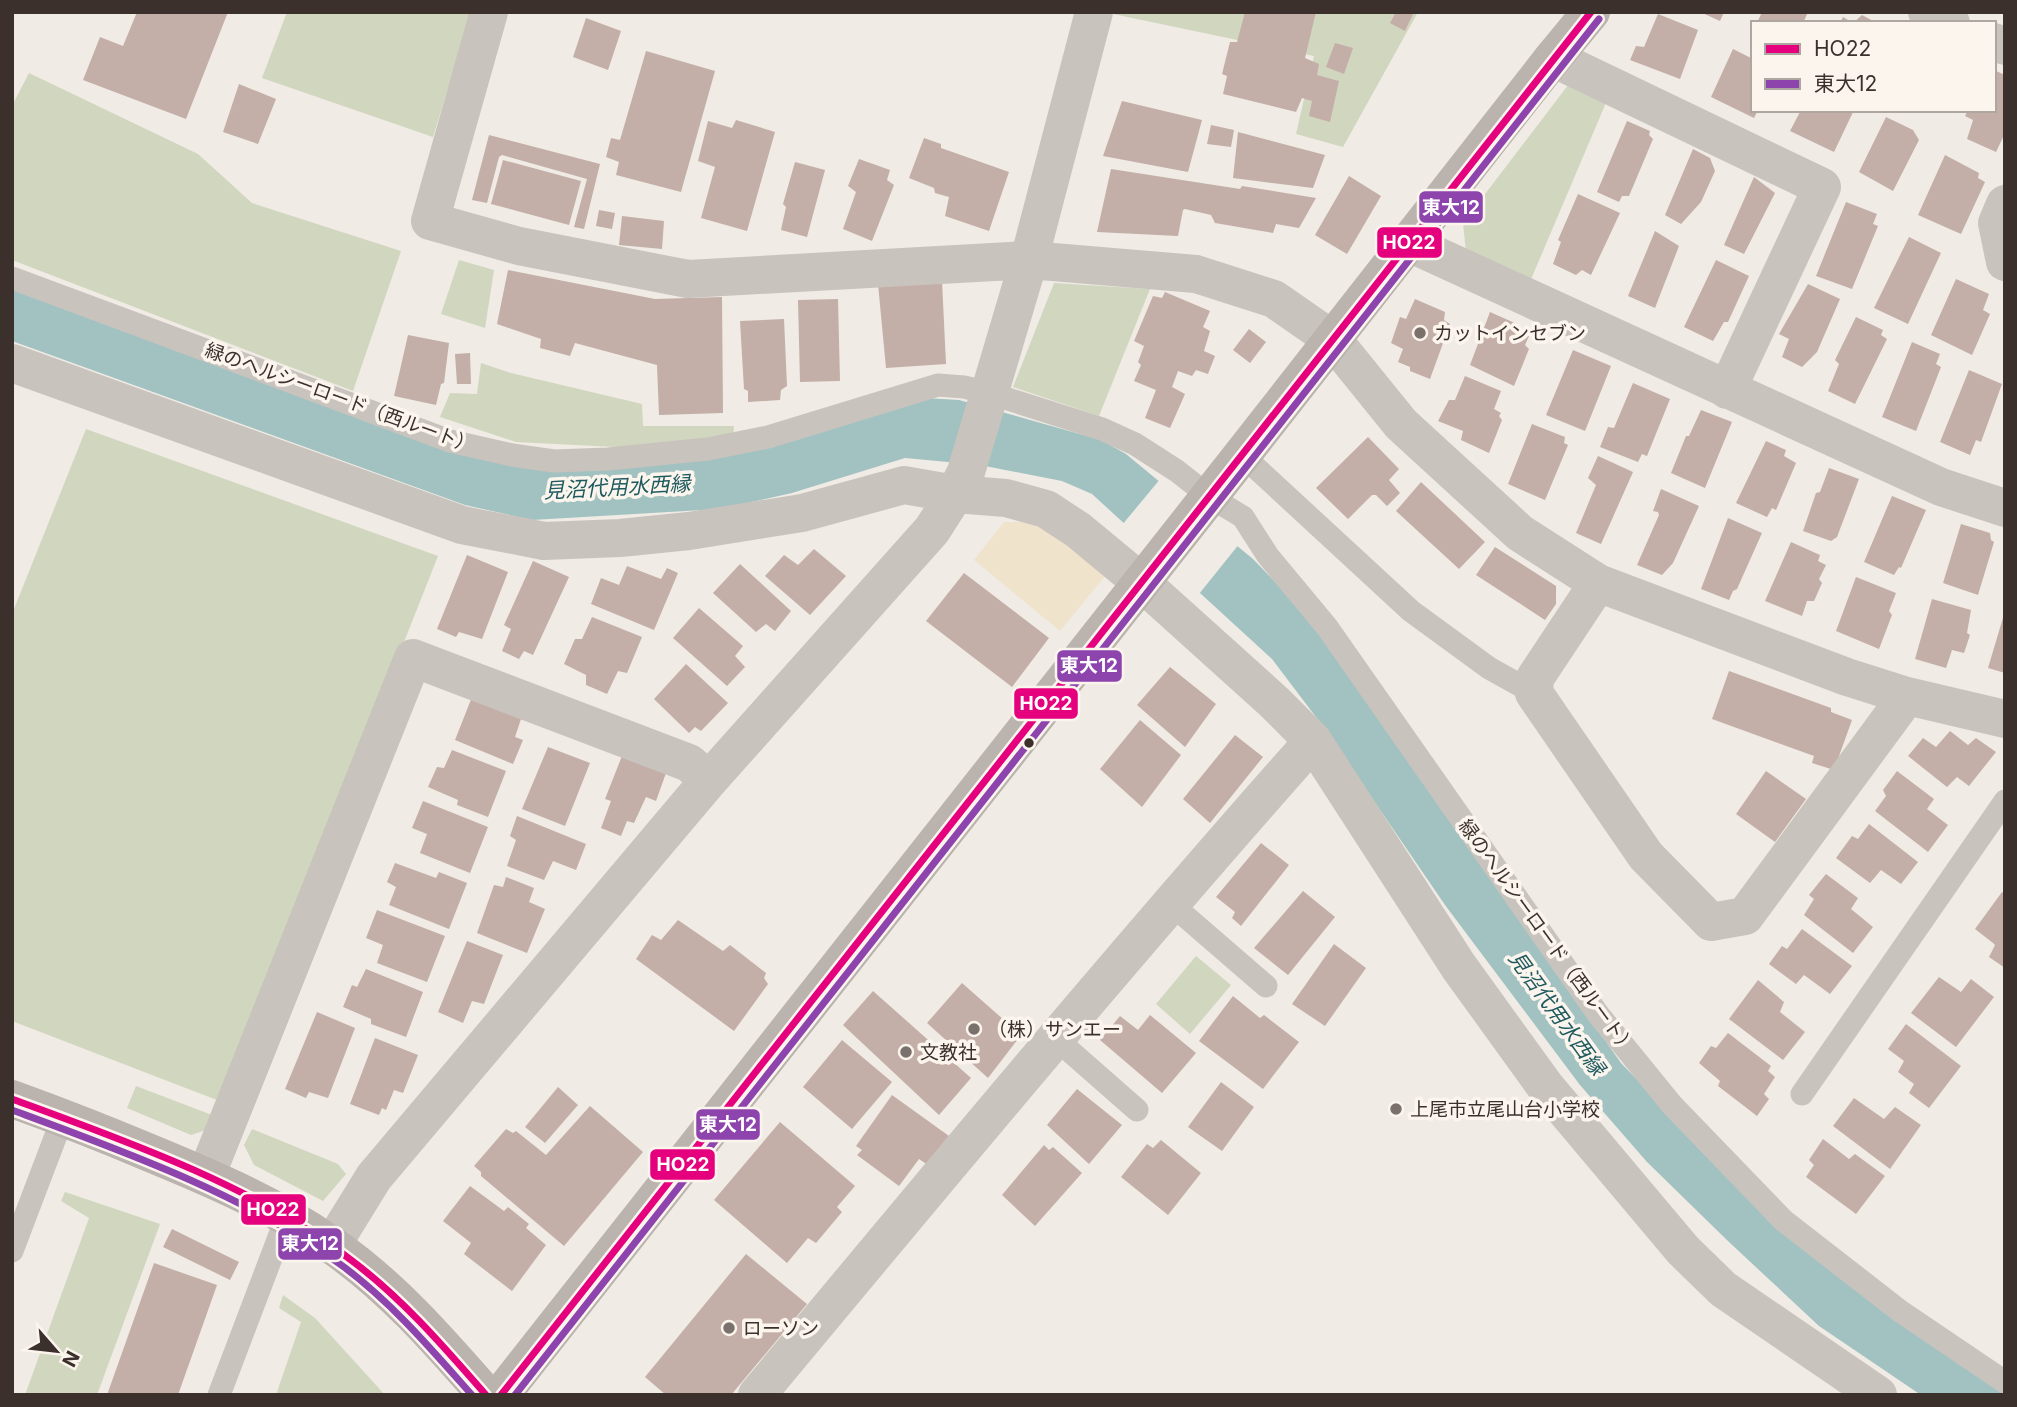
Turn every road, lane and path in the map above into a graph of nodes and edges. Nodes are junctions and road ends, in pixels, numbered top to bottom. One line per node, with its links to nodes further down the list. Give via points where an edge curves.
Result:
1 (489, 12): 9 (street, via 430,221 519,246 688,279)
2 (1094, 12): 9 (street)
3 (1591, 12): 6 (street)
4 (1927, 12): 5 (street)
5 (1947, 21)
6 (1553, 58): 8 (street); 14 (street, via 1822,187)
7 (2005, 204): 10 (street, via 1997,223)
8 (1409, 243): 12 (street); 14 (street)
9 (1028, 260): 12 (street, via 1196,274 1274,299); 15 (street)
10 (2005, 262)
11 (12, 278): 15 (lane, 緑のヘルシーロード（西ルート）, via 450,441 554,461 708,449 781,434 938,386)
12 (1333, 340): 16 (street); 21 (street, via 1401,424 1520,533)
13 (12, 363): 17 (street, via 462,525 544,541 702,529 802,513 904,485)
14 (1727, 390): 19 (street, via 1941,487)
15 (986, 392): 17 (street); 18 (lane, 緑のヘルシーロード（西ルート）, via 1135,444 1177,471)
16 (1242, 455): 18 (street); 22 (lane, via 1411,611 1489,668)
17 (960, 483): 20 (street, via 1046,509); 26 (street, via 932,530)
18 (1207, 500): 20 (street); 39 (lane, 緑のヘルシーロード（西ルート）, via 1243,517 1268,556 1327,627 1598,1014 1672,1105 1793,1228 1900,1311)
19 (2005, 508)
20 (1149, 574): 25 (street); 42 (street)
21 (1598, 583): 22 (street, via 1535,677); 23 (street)
22 (1534, 694): 23 (street, via 1646,856 1711,922 1745,916)
23 (1907, 696): 24 (street)
24 (2005, 719)
25 (1314, 741): 28 (street); 44 (street, via 1459,967 1545,1086 1683,1250 1723,1289)
26 (709, 780): 35 (street, via 689,763 413,658); 37 (street, via 374,1177)
27 (2005, 801): 31 (lane)
28 (1170, 903): 29 (lane); 30 (street)
29 (1266, 986)
30 (1055, 1038): 33 (lane); 43 (street)
31 (1802, 1094)
32 (12, 1099): 34 (street)
33 (1137, 1110)
34 (63, 1117): 35 (street); 38 (lane)
35 (206, 1176): 36 (street)
36 (287, 1216): 37 (street); 40 (lane)
37 (332, 1245): 41 (street, via 433,1334)
38 (12, 1251)
39 (2005, 1382)
40 (219, 1395)
41 (486, 1395)
42 (501, 1395)
43 (757, 1395)
44 (1878, 1395)

